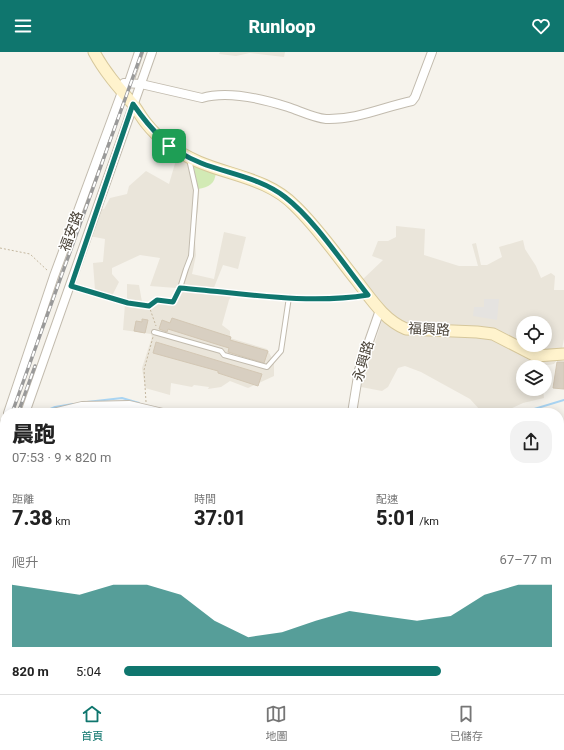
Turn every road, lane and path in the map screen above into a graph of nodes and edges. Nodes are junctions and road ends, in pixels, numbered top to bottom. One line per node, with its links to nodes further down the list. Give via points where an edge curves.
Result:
1 (94, 52): 7 (street, 福興路)
2 (139, 52): 5 (street)
3 (152, 52): 6 (street, 福安路)
4 (432, 52): 6 (street, via 412,101 352,117 325,119 255,99 236,96 202,98)
5 (129, 82): 6 (street); 7 (street)
6 (141, 84): 8 (street, 福安路)
7 (120, 89): 8 (street, 福興路); 11 (street, 福安路)
8 (133, 104): 9 (street, 福興路, via 156,134 169,146); 12 (street, 福安路)
9 (189, 158): 13 (lane, via 196,190 191,256); 14 (street, 福興路, via 247,177 284,196 315,228)
10 (0, 248): 11 (path, via 30,254)
11 (54, 276): 20 (street, 福安路)
12 (71, 286): 16 (path, via 128,303); 21 (street, 福安路)
13 (180, 288): 15 (lane); 16 (path, via 173,302 157,300)
14 (368, 295): 15 (lane, via 342,299); 17 (street, 福興路)
15 (289, 297): 18 (lane, via 281,351 267,367)
16 (149, 306): 18 (path, via 156,324)
17 (380, 310): 19 (street, 福興路, via 395,325 406,330 493,334 536,356); 25 (street, 永興路, via 359,370)
18 (154, 332): 24 (path, via 144,370)
19 (564, 354)
20 (10, 408)
21 (27, 408)
22 (74, 408): 23 (street, via 110,405)
23 (142, 408)
24 (147, 408)
25 (353, 408)

